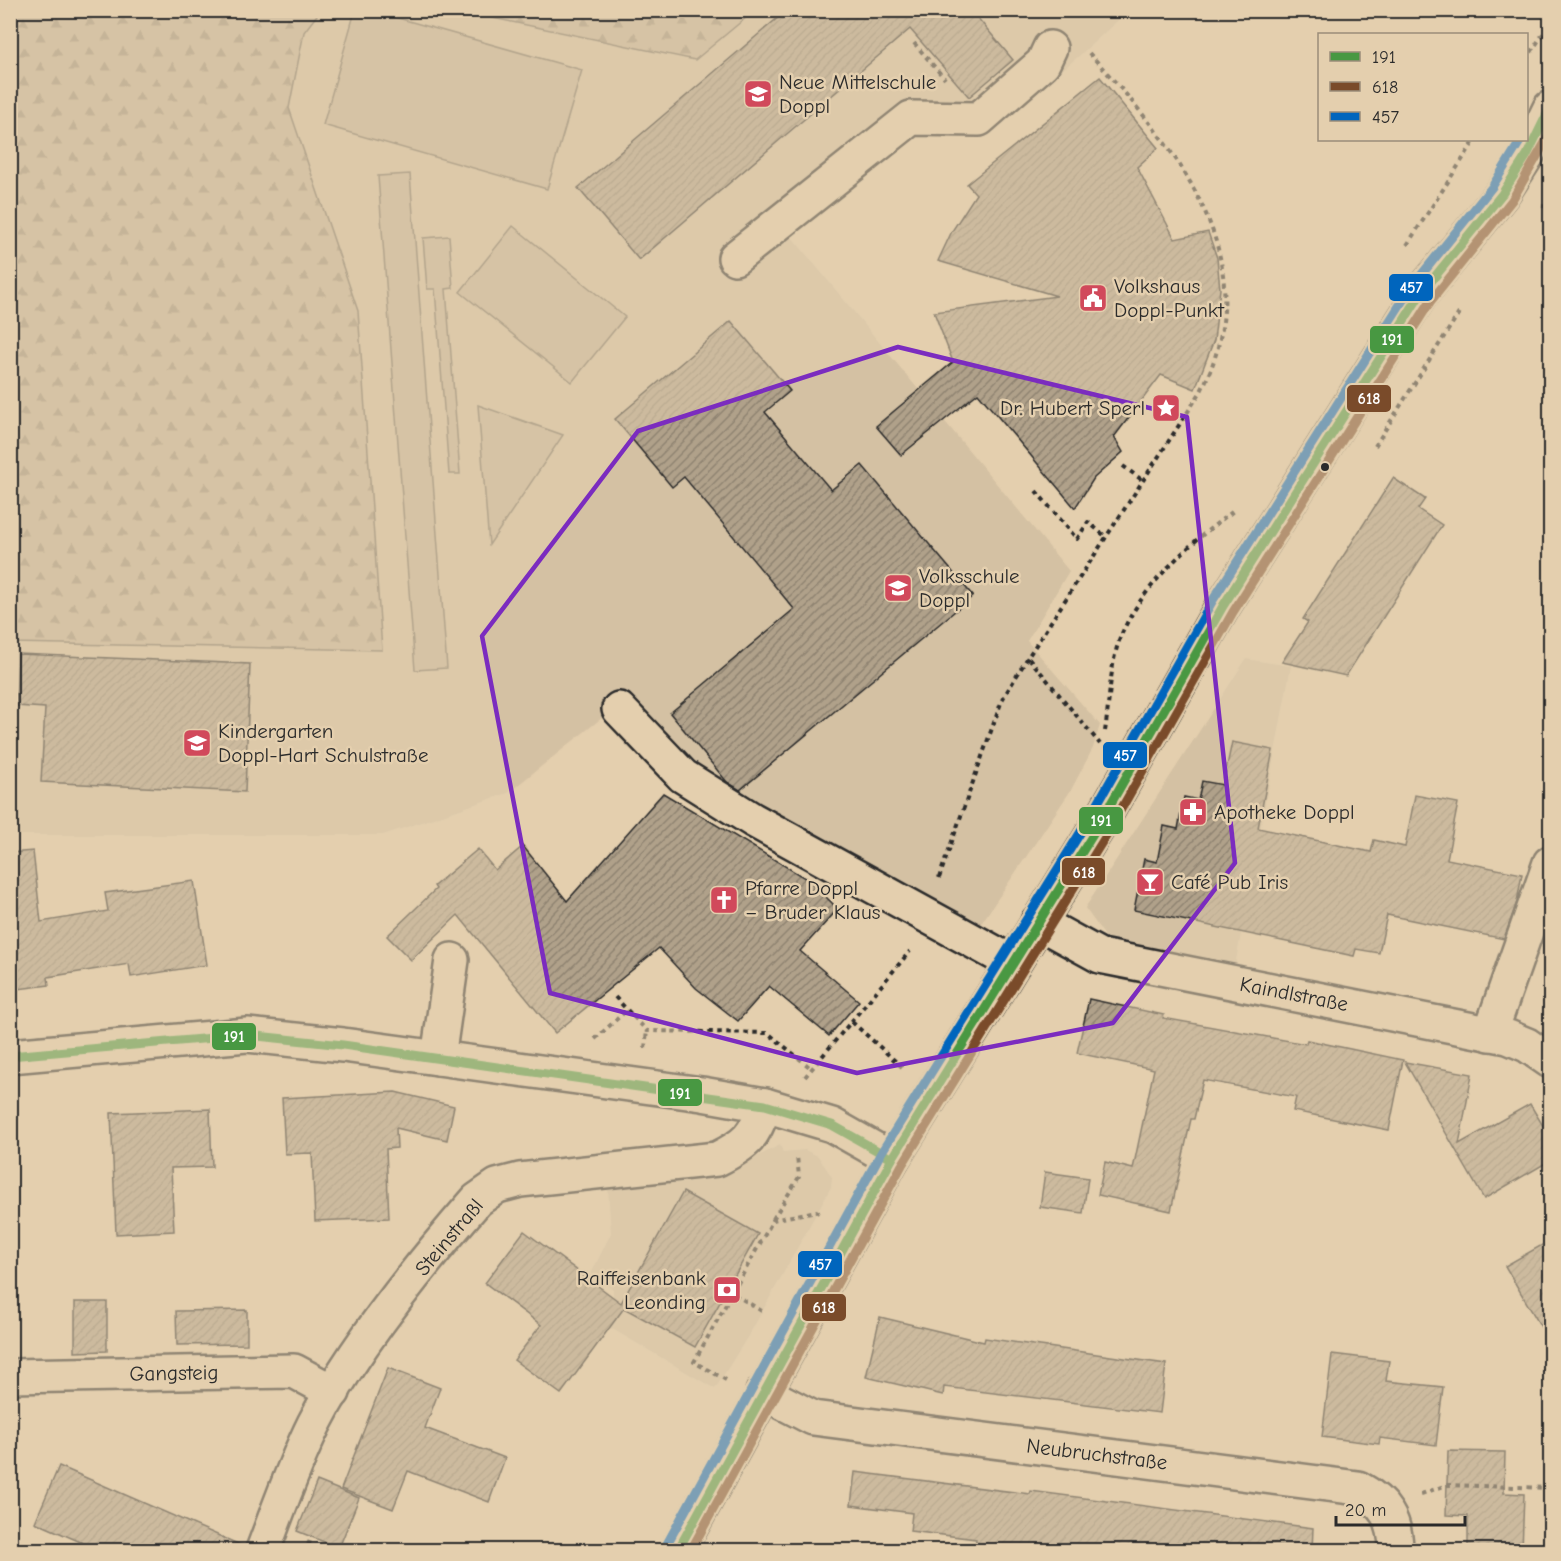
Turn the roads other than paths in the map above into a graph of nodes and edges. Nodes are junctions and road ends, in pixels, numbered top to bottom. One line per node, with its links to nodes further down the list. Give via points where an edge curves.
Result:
1 (1050, 48): 3 (street, via 1043,63 979,119 910,118)
2 (1551, 108): 6 (street, via 1502,194 1420,295 1236,586)
3 (735, 258)
4 (619, 709): 8 (street, via 683,776 753,820)
5 (1551, 863): 9 (street)
6 (1038, 922): 8 (street); 9 (street, Kaindlstraße, via 1100,956)
7 (452, 960): 11 (street)
8 (1013, 963): 14 (street)
9 (1490, 1034): 12 (street, Kaindlstraße, via 1527,1045)
10 (10, 1056): 11 (street, via 248,1035)
11 (438, 1058): 13 (street)
12 (1551, 1061)
13 (765, 1106): 14 (street, via 832,1125); 16 (street, Steinstraßl, via 756,1132 717,1159 520,1180 497,1186 477,1200 455,1226 364,1343)
14 (892, 1159): 17 (street)
15 (10, 1376): 16 (street, Gangsteig, via 294,1371)
16 (333, 1392): 18 (street, Steinstraßl, via 314,1425)
17 (763, 1392): 19 (street); 20 (street, Neubruchstraße, via 813,1418 1358,1488 1385,1507 1392,1522)
18 (263, 1551)
19 (678, 1551)
20 (1396, 1551)

